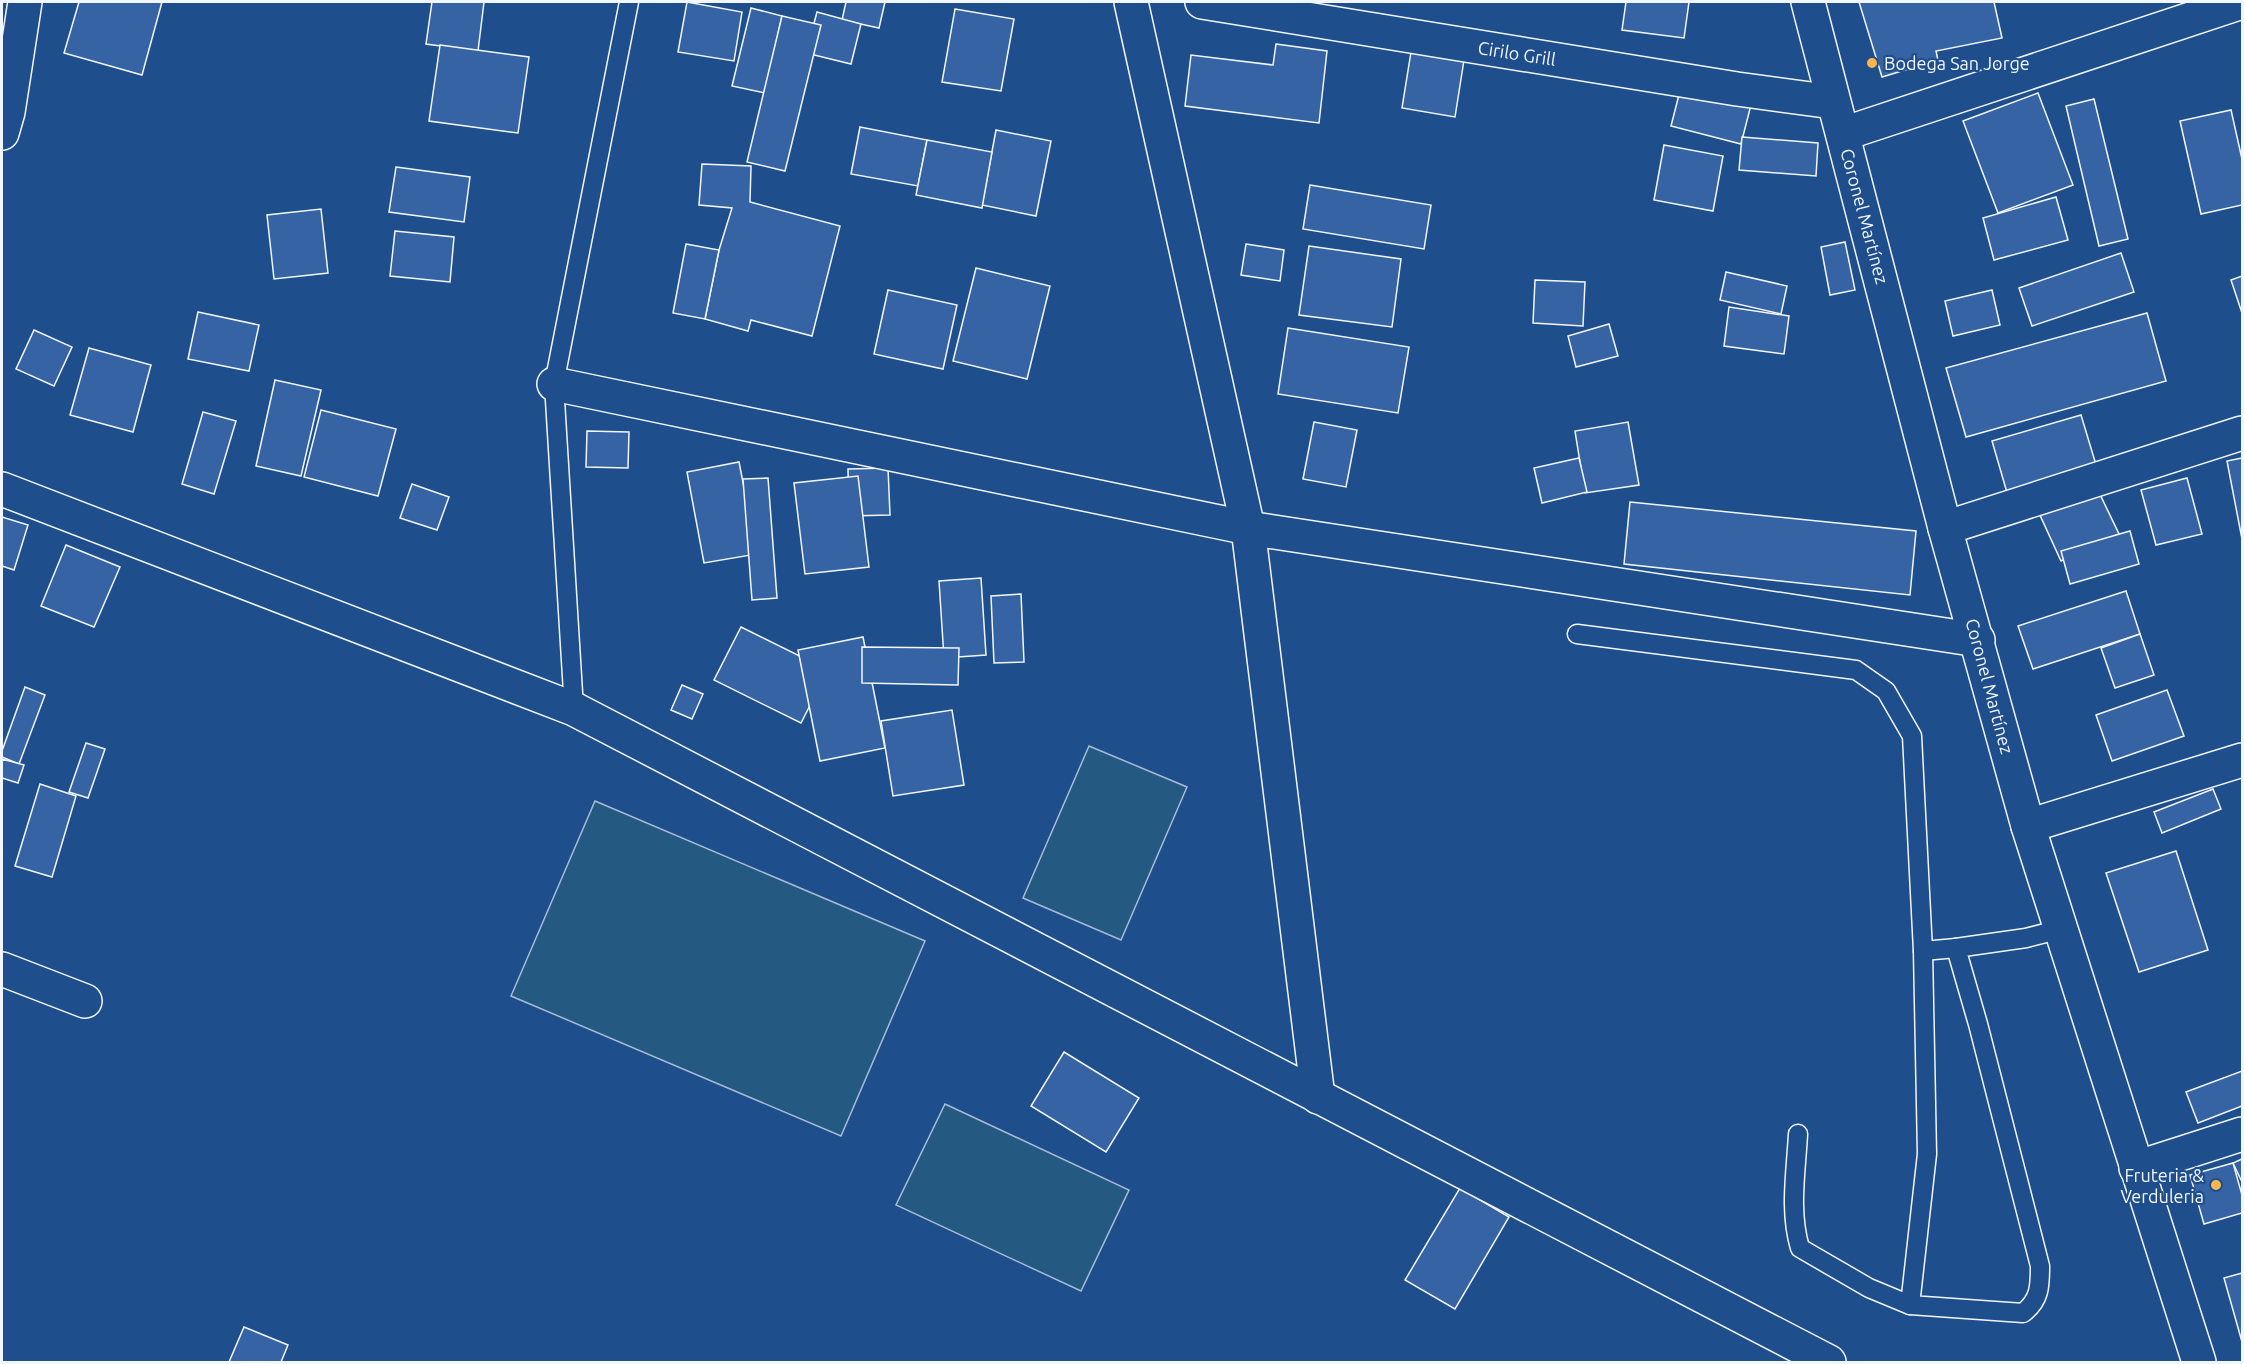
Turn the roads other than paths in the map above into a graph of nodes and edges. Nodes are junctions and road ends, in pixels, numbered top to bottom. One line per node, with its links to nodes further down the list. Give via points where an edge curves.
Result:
1 (26, 2): 9 (street)
2 (629, 2): 11 (lane)
3 (1131, 2): 14 (street)
4 (1202, 2): 7 (street, Cirilo Grill)
5 (1808, 2): 8 (street, Coronel Martínez)
6 (2242, 2): 10 (street)
7 (1263, 6): 8 (street, Cirilo Grill, via 1725,87)
8 (1833, 102): 10 (street, Coronel Martínez)
9 (2, 134)
10 (1843, 134): 15 (street, Coronel Martínez)
11 (554, 384): 14 (street); 18 (lane)
12 (2242, 432): 15 (street)
13 (2, 489): 18 (street)
14 (1248, 528): 17 (street); 26 (street)
15 (1945, 528): 17 (street, Coronel Martínez)
16 (1577, 634): 23 (lane, via 1856,670 1886,691 1912,736)
17 (1978, 640): 20 (street, Coronel Martínez)
18 (574, 709): 26 (street)
19 (2242, 760): 20 (street)
20 (2028, 826): 21 (street, Coronel Martínez)
21 (2061, 929): 22 (lane); 29 (street, Coronel Martínez)
22 (1956, 948): 23 (lane); 30 (lane, via 2040,1266 2040,1290 2033,1305 2023,1312)
23 (1923, 951): 30 (lane, via 1927,1154)
24 (2, 969): 25 (street)
25 (85, 1001)
26 (1318, 1097): 32 (street)
27 (1798, 1134): 30 (lane, via 1794,1228 1800,1248 1869,1288)
28 (2242, 1134): 29 (street)
29 (2136, 1168): 31 (street, Coronel Martínez)
30 (1910, 1305)
31 (2195, 1361)
32 (1829, 1362)

